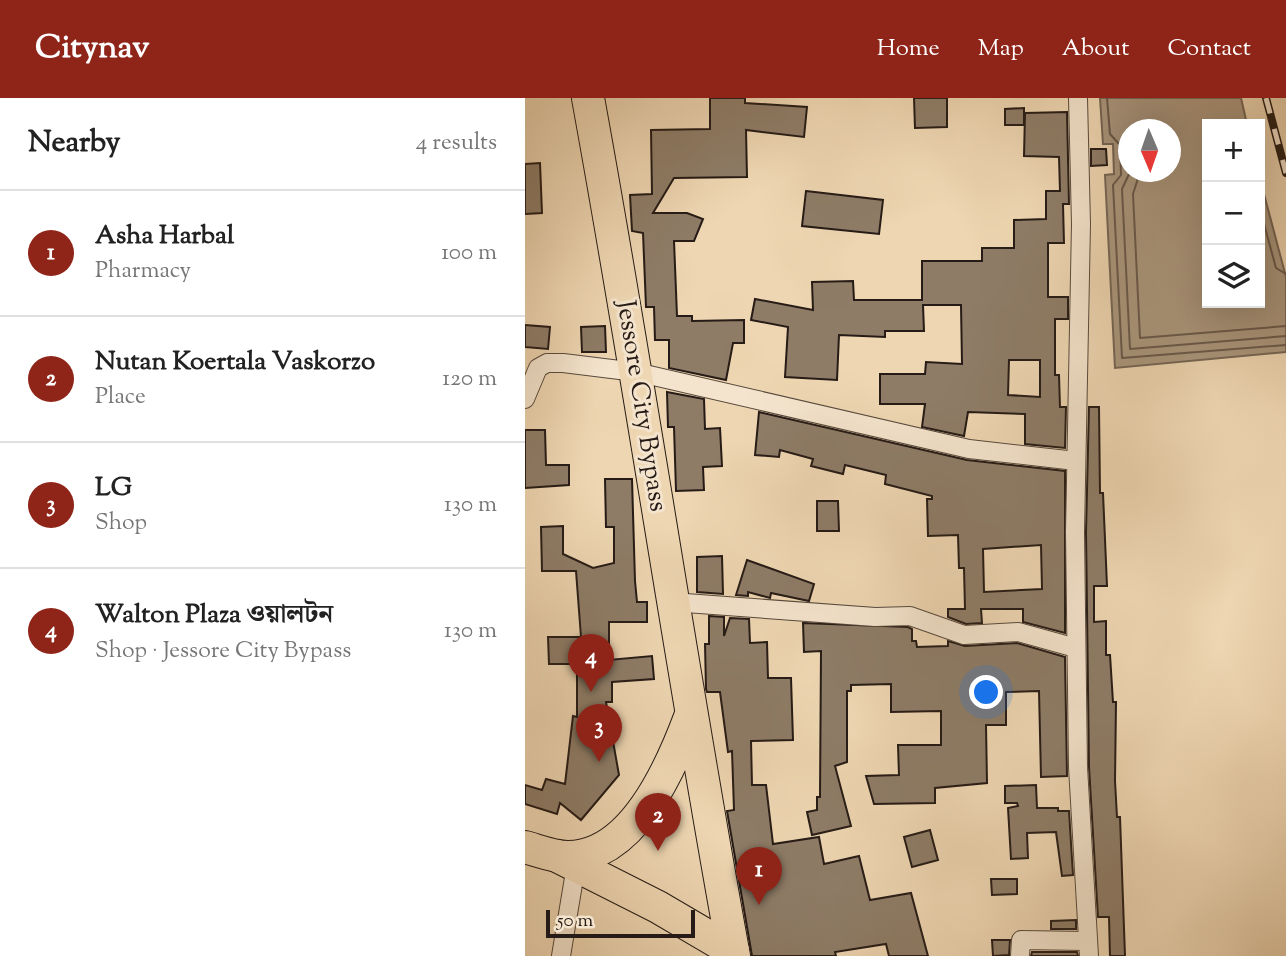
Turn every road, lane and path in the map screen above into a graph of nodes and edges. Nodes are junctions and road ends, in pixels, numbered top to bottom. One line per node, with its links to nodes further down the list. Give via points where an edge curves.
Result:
1 (588, 98): 3 (highway, Jessore City Bypass)
2 (1078, 98): 5 (street, via 1081,224)
3 (636, 372): 4 (street, via 547,363 531,378); 5 (street, via 969,449); 6 (highway, Jessore City Bypass)
4 (525, 399)
5 (1076, 461): 7 (street)
6 (672, 602): 7 (street, via 910,616 964,635 1018,632); 8 (highway, Jessore City Bypass)
7 (1076, 648): 10 (street)
8 (690, 716): 9 (highway, via 664,780 627,827 593,852); 11 (highway, Jessore City Bypass)
9 (552, 856): 11 (highway, via 658,907); 12 (street)
10 (1088, 949): 13 (street, via 1021,940)
11 (733, 954)
12 (561, 956)
13 (1020, 956)

